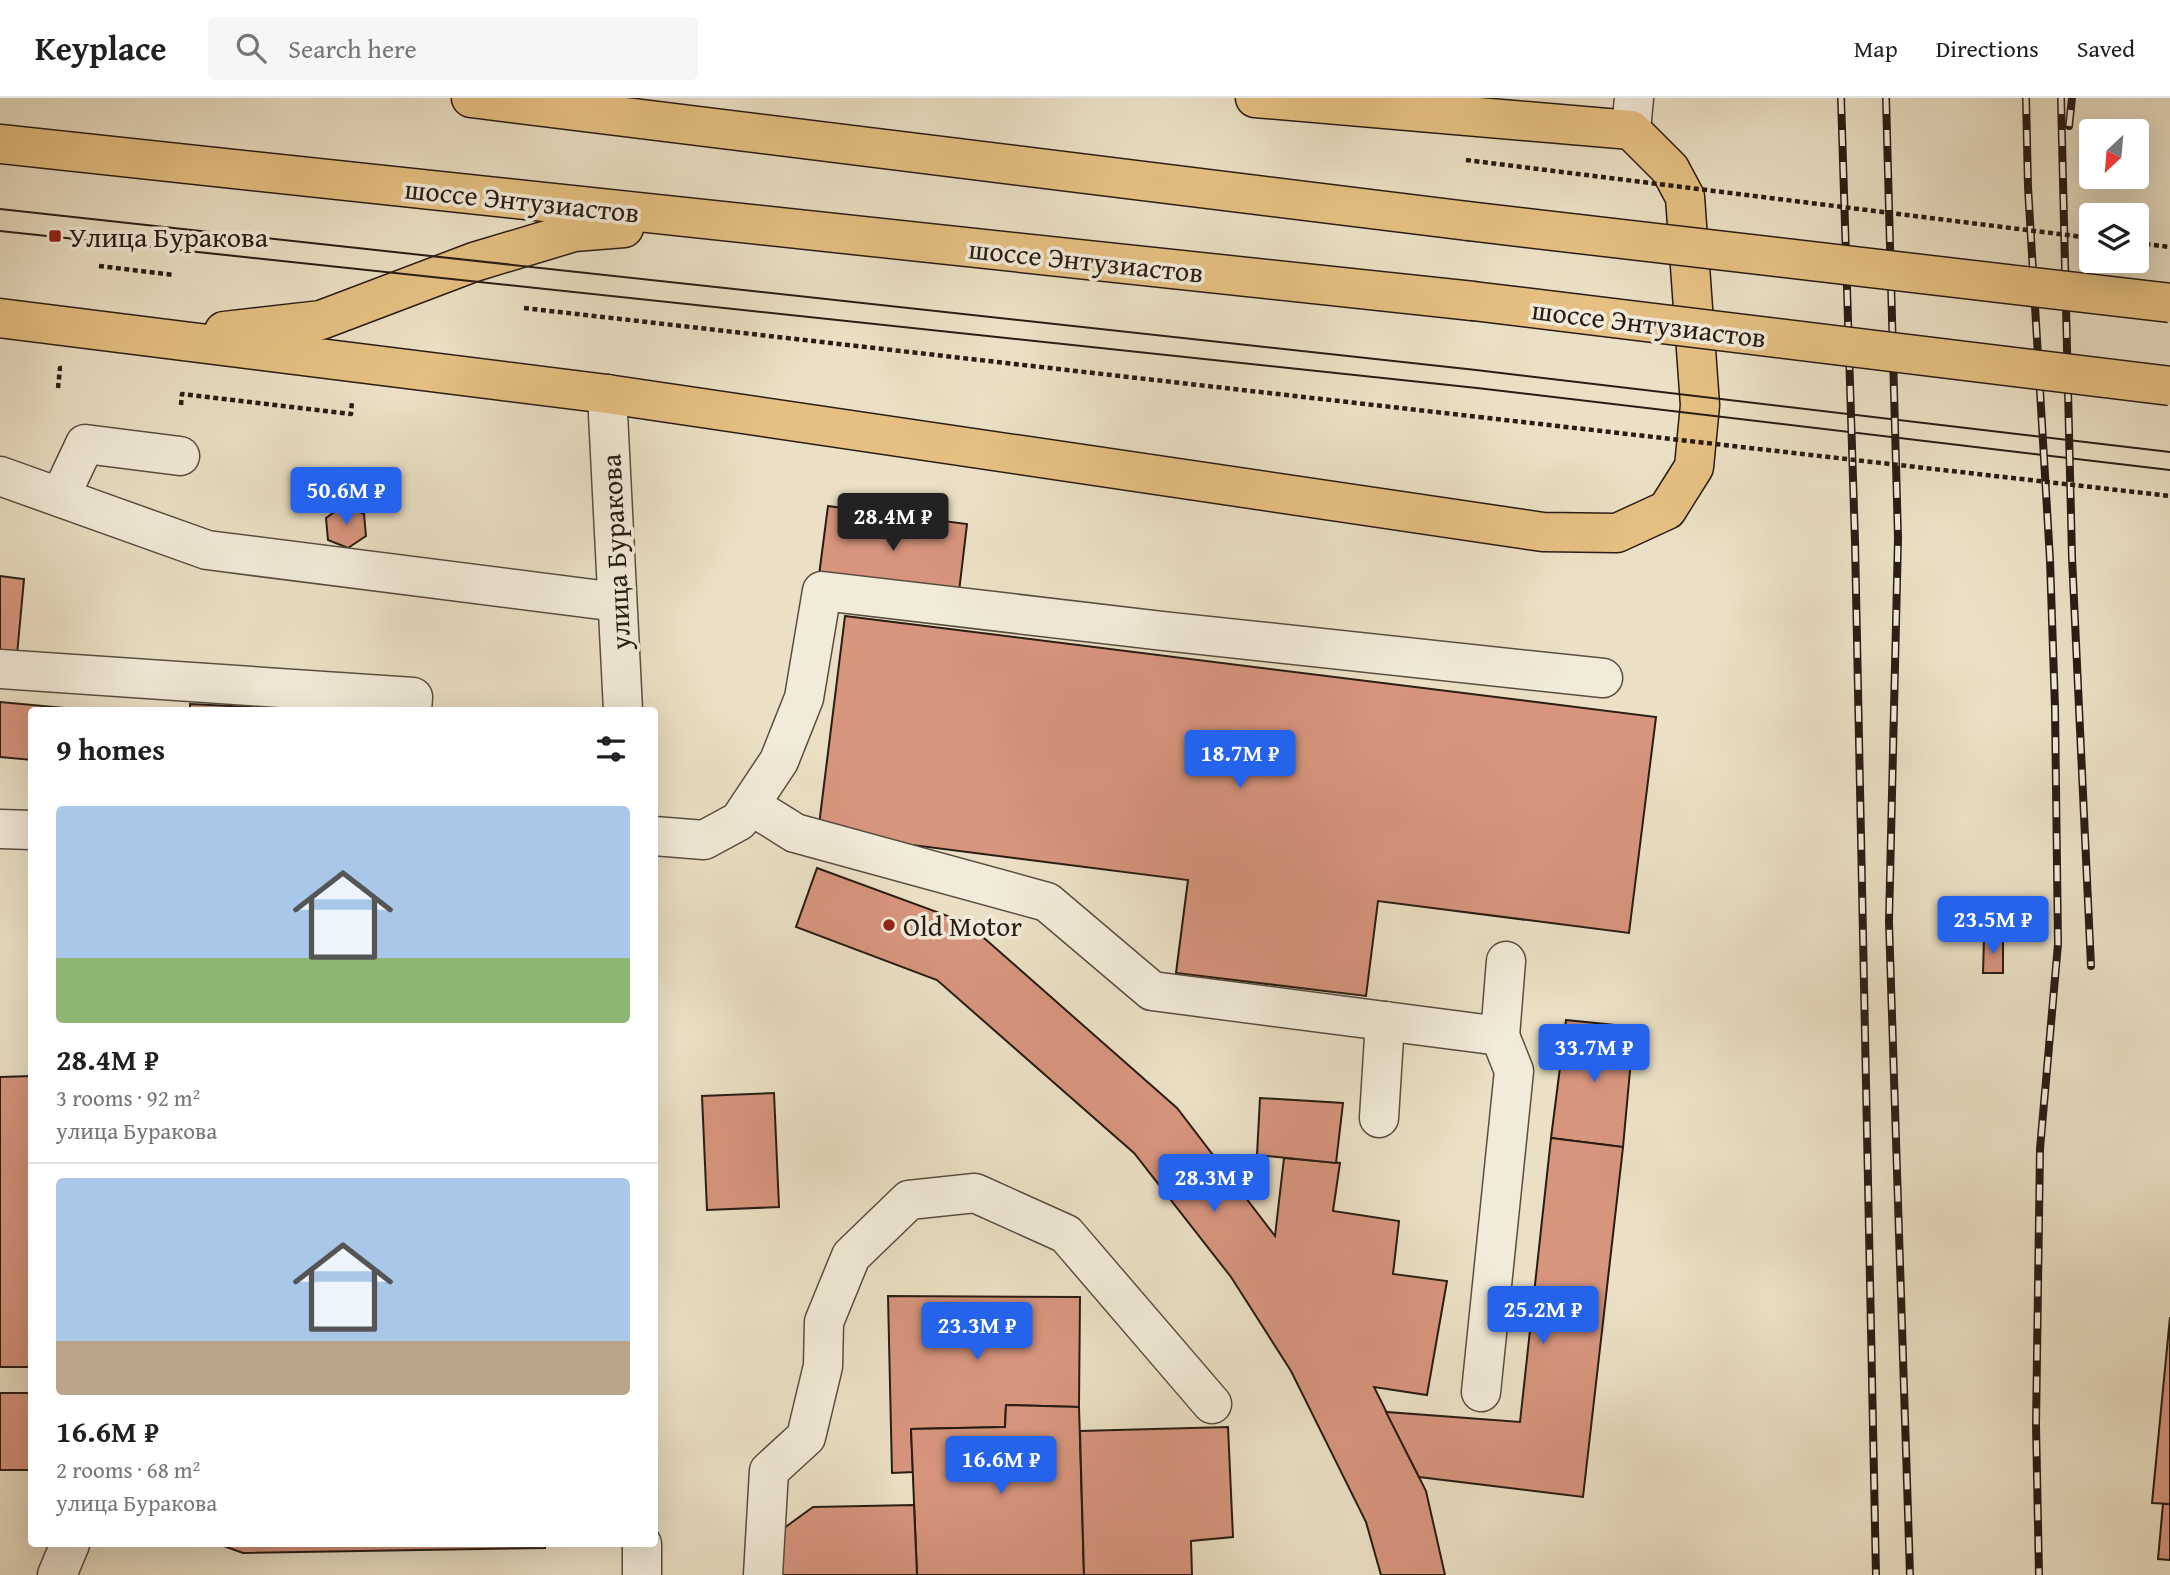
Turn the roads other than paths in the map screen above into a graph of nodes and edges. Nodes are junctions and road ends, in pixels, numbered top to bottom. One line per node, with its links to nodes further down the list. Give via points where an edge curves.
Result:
1 (471, 98): 7 (main road, bridge)
2 (1255, 98): 3 (main road)
3 (1501, 108): 4 (main road)
4 (1633, 114): 11 (main road, via 1685,197 1700,405 1694,467 1667,510 1617,533 1543,532)
5 (0, 144): 6 (main road, шоссе Энтузиастов)
6 (721, 222): 9 (main road, via 574,232 474,262 321,320); 10 (main road, шоссе Энтузиастов, bridge, via 1473,301)
7 (2170, 303)
8 (0, 318): 9 (main road)
9 (165, 339): 11 (main road)
10 (2170, 386)
11 (607, 394): 15 (street, улица Буракова)
12 (180, 456): 14 (street, via 85,444)
13 (0, 476): 14 (street)
14 (60, 498): 15 (street, via 207,550)
15 (617, 602): 19 (street, улица Буракова)
16 (0, 669): 18 (street, via 413,697)
17 (1603, 678): 20 (street, via 821,591 804,698 779,761)
18 (412, 707)
19 (623, 707)
20 (750, 805): 23 (street, via 740,821 704,840); 25 (street, via 795,834 1046,902 1152,991)
21 (0, 829): 22 (street)
22 (28, 830)
23 (658, 836)
24 (1506, 961): 26 (street)
25 (1385, 1021): 26 (street); 27 (street)
26 (1500, 1036): 28 (street, via 1514,1071)
27 (1379, 1118)
28 (1481, 1392)
29 (1212, 1404): 34 (street, via 1066,1234 975,1193 909,1200 851,1256 824,1322 823,1366 806,1437 769,1471)
30 (69, 1547): 32 (street)
31 (642, 1547): 33 (street)
32 (57, 1575)
33 (642, 1575)
34 (762, 1575)

